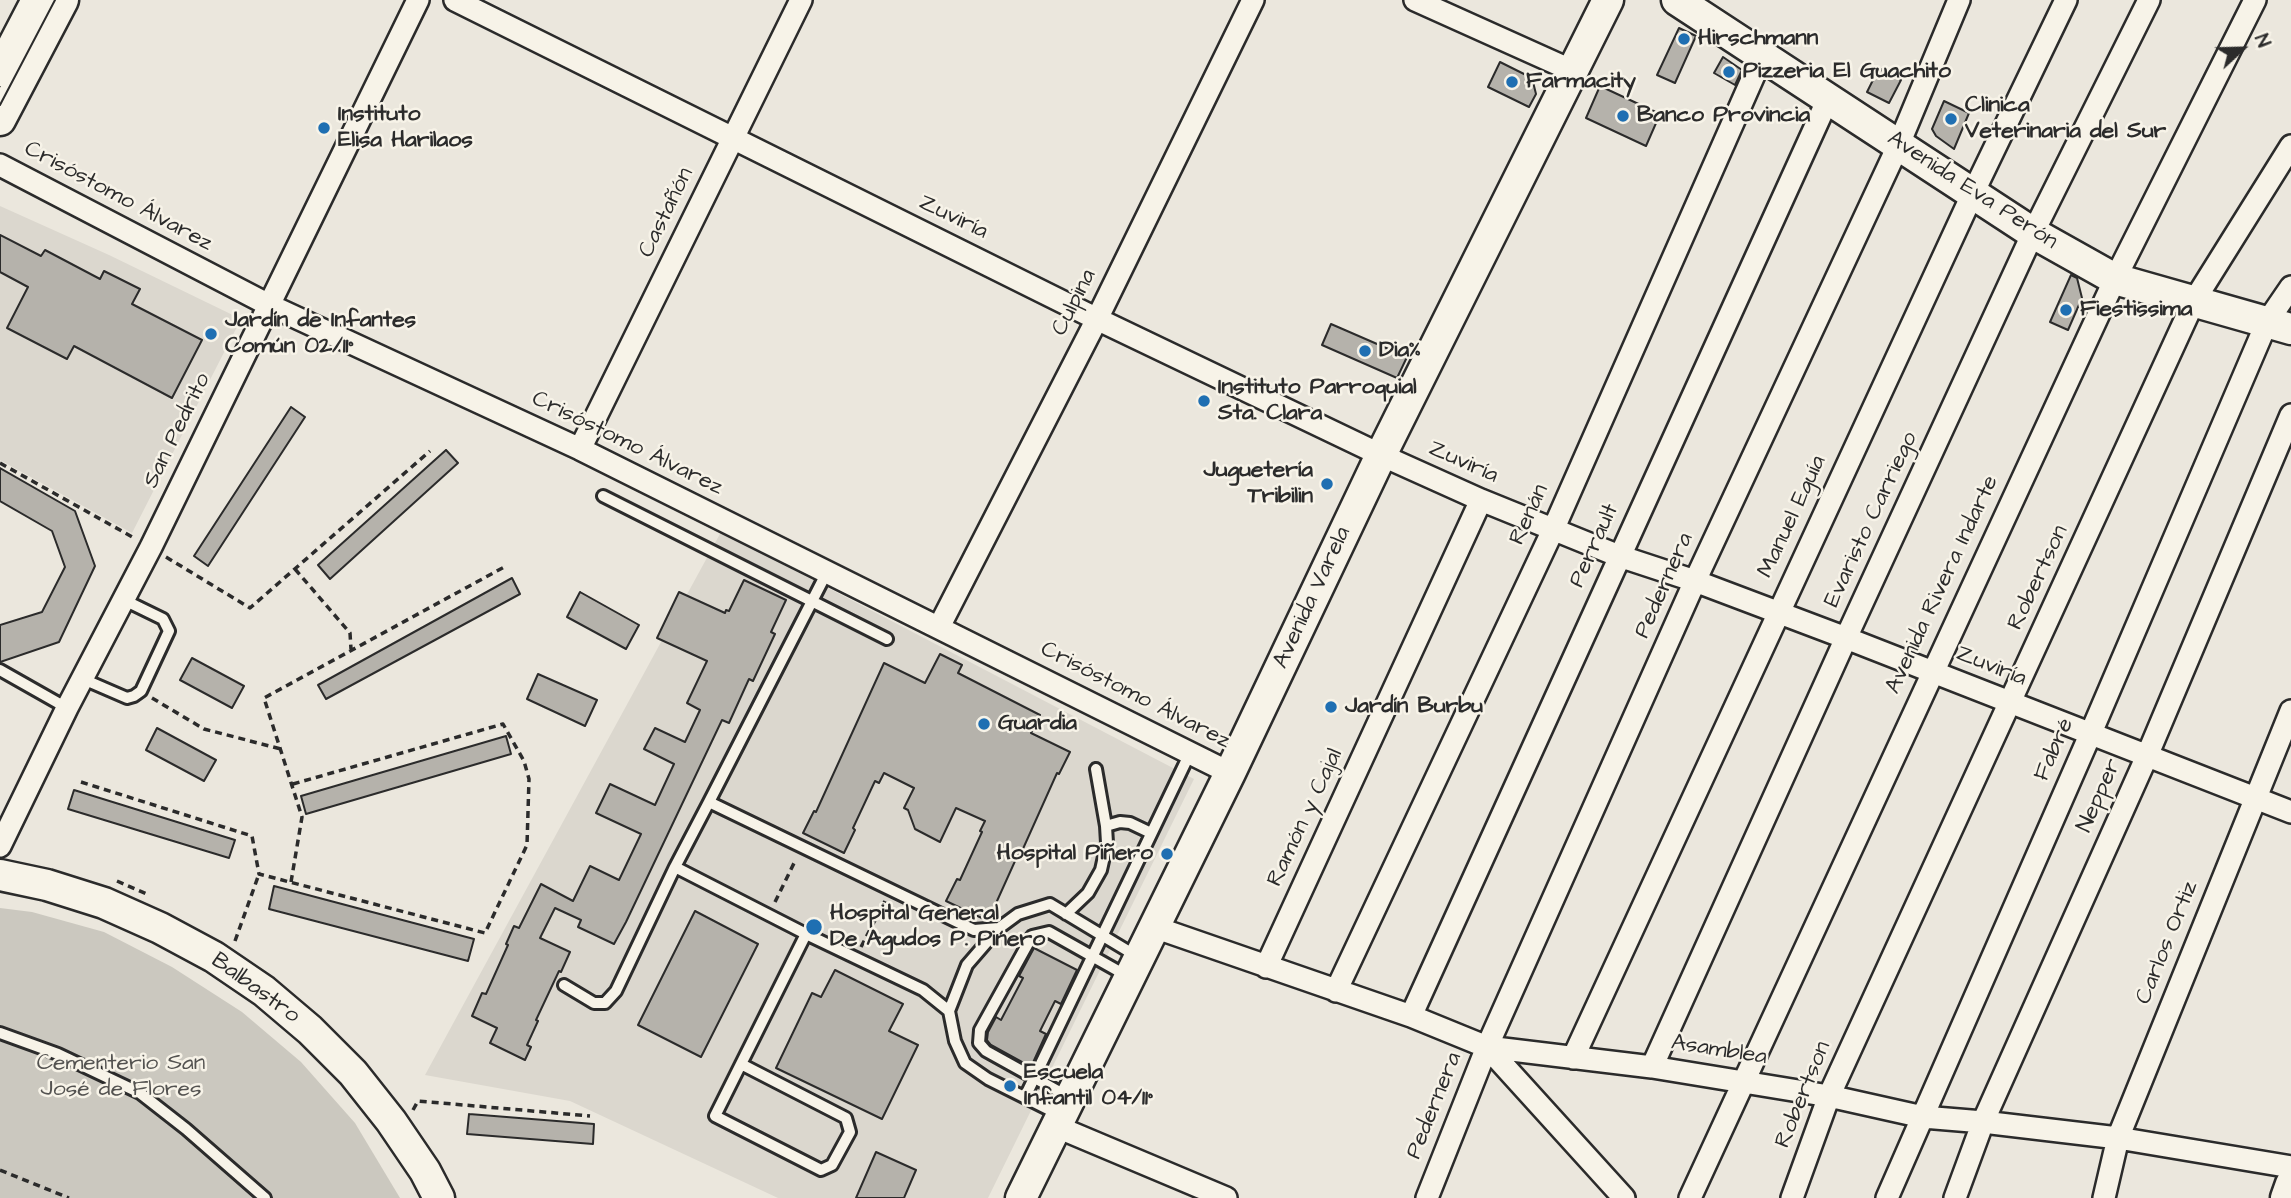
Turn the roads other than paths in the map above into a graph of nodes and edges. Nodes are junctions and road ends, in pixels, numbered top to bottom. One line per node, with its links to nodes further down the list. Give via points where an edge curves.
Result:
1 (37, 0): 15 (main road)
2 (64, 0): 18 (main road)
3 (418, 0): 28 (street, San Pedrito)
4 (455, 0): 19 (street, Zuviría)
5 (801, 0): 19 (street, Castañón)
6 (1253, 0): 29 (street, Culpina)
7 (1415, 0): 16 (street)
8 (1608, 0): 16 (main road, Avenida Varela)
9 (1677, 0): 14 (main road, Avenida Eva Perón)
10 (1959, 0): 20 (street, Pedernera)
11 (2066, 0): 23 (street, Manuel Eguía)
12 (2149, 0): 24 (street, Evaristo Carriego)
13 (2255, 0): 25 (street, Avenida Rivera Indarte)
14 (1762, 57): 17 (main road, Avenida Eva Perón); 36 (street, Renán)
15 (0, 71)
16 (1573, 71): 33 (main road, Avenida Varela)
17 (1828, 99): 20 (main road, Avenida Eva Perón); 37 (street, Perrault)
18 (0, 120)
19 (733, 139): 29 (street, Zuviría); 32 (street, Castañón)
20 (1899, 144): 23 (main road, Avenida Eva Perón); 39 (street, Pedernera)
21 (2291, 146): 27 (street, Robertson)
22 (0, 165): 28 (street, Crisóstomo Álvarez)
23 (1973, 192): 24 (main road, Avenida Eva Perón); 42 (street, Manuel Eguía)
24 (2033, 233): 25 (main road, Avenida Eva Perón); 44 (street, Evaristo Carriego)
25 (2115, 278): 27 (main road, Avenida Eva Perón); 47 (street, Avenida Rivera Indarte)
26 (2291, 287): 30 (street, Fabré)
27 (2194, 301): 30 (main road, Avenida Eva Perón); 49 (street, Robertson)
28 (269, 305): 32 (street, Crisóstomo Álvarez); 40 (street, San Pedrito)
29 (1097, 319): 33 (street, Zuviría); 43 (street, Culpina)
30 (2279, 326): 52 (street, Fabré)
31 (2291, 415): 54 (street, Nepper)
32 (580, 449): 38 (street, Crisóstomo Álvarez)
33 (1381, 455): 35 (street, Zuviría); 56 (main road, Avenida Varela)
34 (603, 496): 41 (lane)
35 (1481, 500): 36 (street, Zuviría); 72 (street, Ramón y Cajal)
36 (1553, 530): 37 (street, Zuviría); 74 (street, Renán)
37 (1619, 556): 39 (street, Zuviría); 76 (street, Perrault)
38 (827, 572): 41 (lane); 43 (street, Crisóstomo Álvarez)
39 (1695, 581): 42 (street, Zuviría); 78 (street, Pedernera)
40 (122, 599): 48 (street, San Pedrito); 48 (lane, via 163,619 169,631 141,691 127,698)
41 (812, 601): 45 (lane); 58 (lane)
42 (1778, 612): 44 (street, Zuviría); 79 (street, Manuel Eguía)
43 (939, 627): 53 (street, Crisóstomo Álvarez)
44 (1846, 638): 47 (street, Zuviría); 81 (street, Evaristo Carriego)
45 (887, 639)
46 (0, 670): 50 (lane)
47 (1932, 671): 49 (street, Zuviría); 83 (street, Avenida Rivera Indarte)
48 (83, 679): 50 (street, San Pedrito)
49 (2010, 704): 52 (street, Zuviría); 84 (street, Robertson)
50 (67, 708): 62 (street, San Pedrito)
51 (2291, 711): 57 (street, Carlos Ortiz)
52 (2090, 735): 54 (street, Zuviría); 87 (street, Fabré)
53 (1189, 753): 56 (street, Crisóstomo Álvarez); 61 (lane)
54 (2147, 756): 57 (street, Zuviría); 88 (street, Nepper)
55 (1096, 769): 60 (lane)
56 (1230, 773): 66 (main road, Avenida Varela)
57 (2255, 798): 59 (street, Zuviría); 89 (street, Carlos Ortiz)
58 (709, 802): 63 (lane); 67 (lane, via 974,930)
59 (2291, 812)
60 (1106, 826): 61 (lane, via 1130,823); 65 (lane, via 1101,870 1088,893)
61 (1152, 833): 69 (lane)
62 (0, 846)
63 (675, 867): 68 (lane); 73 (lane, via 616,991 605,1003 594,1003)
64 (0, 875): 93 (main road, Balbastro, via 104,903 214,957 264,991 353,1073 391,1121)
65 (1066, 914): 67 (lane, via 1049,904 1018,914); 69 (lane)
66 (1154, 927): 71 (main road, Avenida Varela); 72 (street, Asamblea)
67 (999, 928): 75 (lane, via 967,965)
68 (806, 934): 75 (lane, via 923,990); 80 (lane)
69 (1102, 935): 70 (lane); 71 (lane)
70 (1091, 956): 71 (lane); 82 (lane); 82 (lane, via 1049,932 1032,936 980,1030 979,1043 986,1051)
71 (1133, 967): 86 (main road, Avenida Varela)
72 (1266, 967): 74 (street, Asamblea)
73 (564, 985)
74 (1336, 991): 76 (street, Asamblea)
75 (948, 1011): 85 (lane, via 965,1063)
76 (1411, 1016): 78 (street, Asamblea)
77 (0, 1033): 92 (lane, via 58,1054 140,1093)
78 (1487, 1047): 79 (street, Asamblea); 96 (street, Pedernera); 97 (street)
79 (1573, 1058): 81 (street, Asamblea)
80 (741, 1064): 80 (lane, via 846,1118 850,1132 832,1165 821,1170 715,1116)
81 (1652, 1067): 83 (street, Asamblea)
82 (1033, 1078): 85 (lane); 86 (lane)
83 (1742, 1082): 84 (street, Asamblea); 98 (street, Avenida Rivera Indarte)
84 (1829, 1096): 87 (street, Asamblea); 99 (street, Robertson)
85 (1025, 1097): 86 (lane)
86 (1062, 1113): 94 (main road, Avenida Varela); 95 (street)
87 (1923, 1117): 88 (street, Asamblea); 100 (street, Fabré)
88 (1983, 1122): 89 (street, Asamblea); 101 (street, Nepper)
89 (2118, 1138): 90 (street, Asamblea); 102 (street, Carlos Ortiz)
90 (2291, 1167)
91 (2291, 1184): 103 (main road)
92 (265, 1198)
93 (439, 1198)
94 (1021, 1198)
95 (1226, 1198)
96 (1427, 1198)
97 (1624, 1198)
98 (1690, 1198)
99 (1792, 1198)
100 (1887, 1198)
101 (1955, 1198)
102 (2104, 1198)
103 (2286, 1198)

